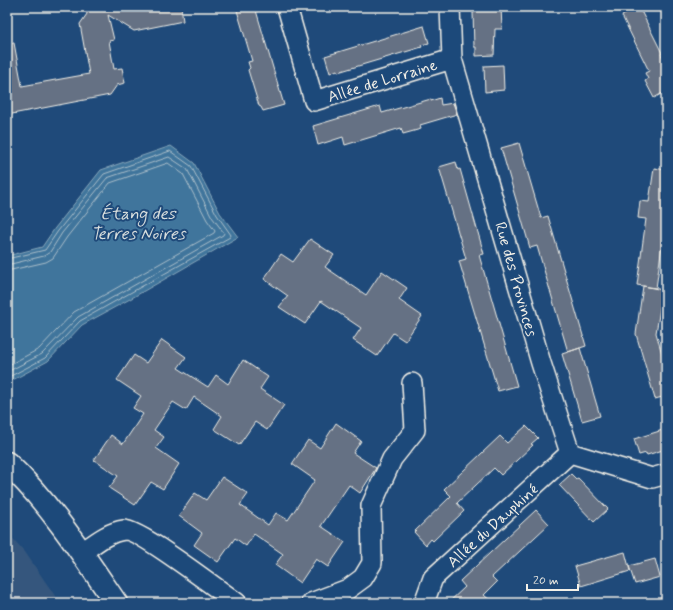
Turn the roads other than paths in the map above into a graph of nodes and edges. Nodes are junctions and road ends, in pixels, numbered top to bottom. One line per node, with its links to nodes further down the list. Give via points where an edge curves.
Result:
1 (286, 7): 3 (street, Allée de Lorraine, via 314,101)
2 (450, 7): 3 (street, Rue des Provinces)
3 (452, 59): 5 (street, Rue des Provinces)
4 (412, 383): 11 (street, via 415,430 392,459 370,506 372,562 363,578 348,589)
5 (570, 453): 7 (street, via 652,478); 12 (street, Allée du Dauphiné, via 433,578)
6 (7, 463): 8 (street, via 25,480)
7 (666, 474)
8 (81, 553): 9 (street); 10 (street, via 112,533 126,530 145,538)
9 (116, 603)
10 (237, 603)
11 (311, 603)
12 (424, 603)

